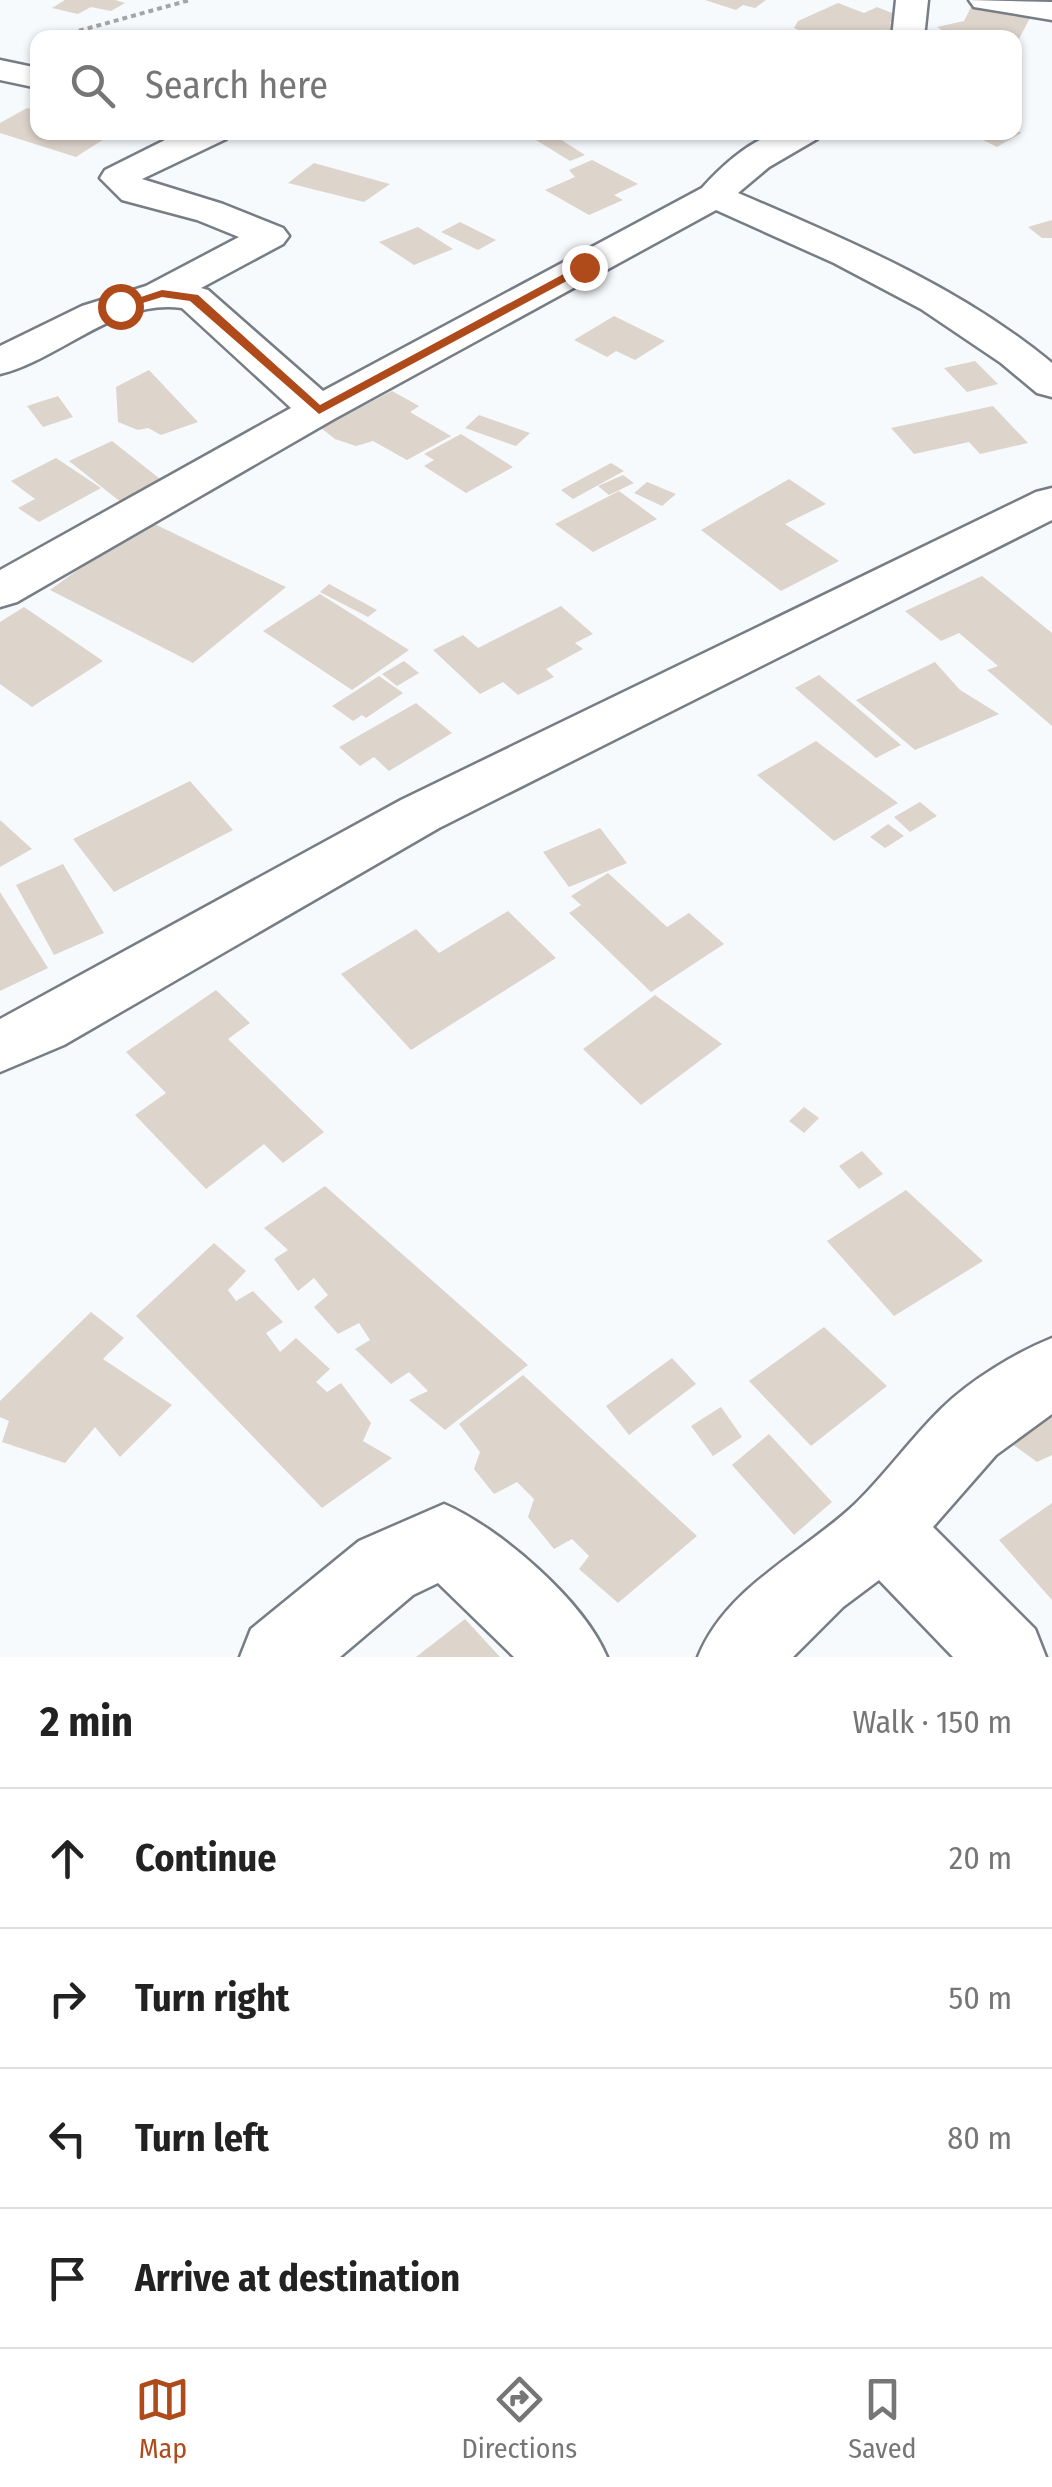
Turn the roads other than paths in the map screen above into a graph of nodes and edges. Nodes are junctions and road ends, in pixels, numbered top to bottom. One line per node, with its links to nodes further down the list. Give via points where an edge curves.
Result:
1 (912, 0): 4 (street)
2 (985, 0): 3 (street)
3 (1052, 11)
4 (909, 30)
5 (30, 44): 6 (street)
6 (0, 53)
7 (0, 70): 8 (street)
8 (30, 76)
9 (193, 140): 12 (street, via 118,178 135,192 270,236)
10 (788, 140): 11 (street, via 735,173)
11 (714, 196): 14 (street, via 934,302 1018,352); 15 (street)
12 (162, 293): 13 (street); 15 (street, via 194,298)
13 (0, 362)
14 (1052, 384)
15 (319, 410): 17 (street)
16 (1052, 502): 18 (street, via 420,814)
17 (0, 591)
18 (0, 1047)
19 (1052, 1372): 20 (street, via 970,1430)
20 (880, 1532): 23 (street, via 816,1580); 24 (street)
21 (279, 1657): 22 (street, via 386,1568 444,1542 481,1568)
22 (568, 1657)
23 (737, 1657)
24 (1007, 1657)

